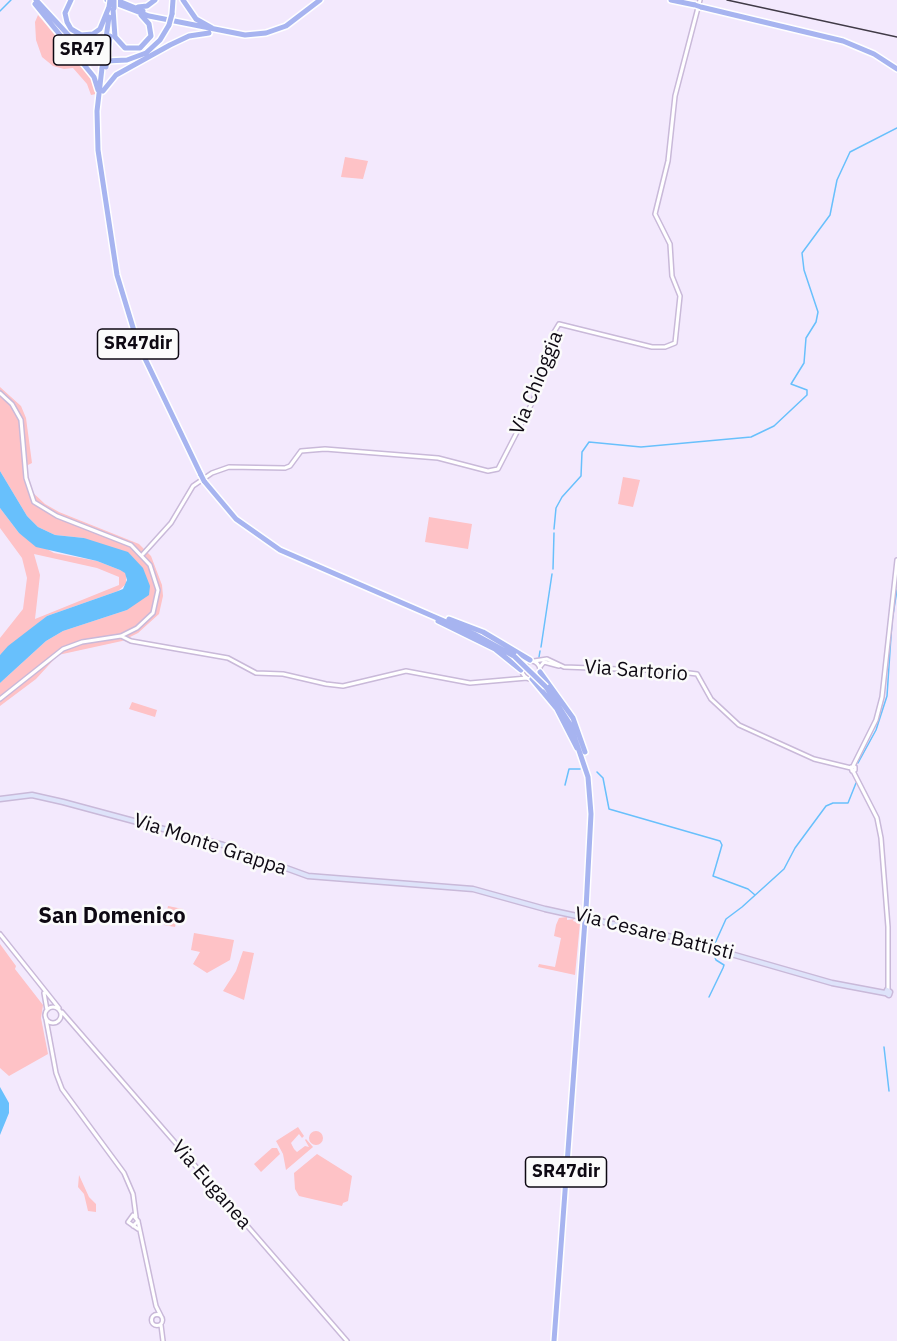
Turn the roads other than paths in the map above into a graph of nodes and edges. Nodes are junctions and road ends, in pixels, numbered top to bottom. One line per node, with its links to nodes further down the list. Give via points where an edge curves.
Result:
1 (34, 0): 4 (highway, SR47, bridge, via 83,51 106,61 127,60 146,53 168,25); 13 (highway, via 94,76)
2 (71, 0): 8 (highway, via 65,13 67,22 81,35 100,30)
3 (155, 0): 10 (highway, via 147,6)
4 (173, 0)
5 (183, 0): 11 (highway, via 200,22)
6 (320, 0): 11 (highway, via 280,28)
7 (672, 0): 9 (highway)
8 (112, 3): 10 (highway); 10 (highway, via 117,41 125,48 135,49 146,44 151,31 147,21); 13 (highway, SR47dir, bridge)
9 (699, 4): 12 (highway, via 843,41); 15 (street, Via Chioggia, via 675,96 668,161 655,214 670,244 672,276 680,296 675,343 652,347 559,324 533,401 498,469 488,471 438,458 325,449 301,451 285,468 229,467 193,486 171,523)
10 (131, 8): 11 (highway, via 163,20)
11 (237, 35): 13 (highway, via 204,33 184,38 116,75)
12 (897, 69)
13 (101, 92): 17 (highway, SR47dir / SR47dir, via 98,127 109,229 124,302 146,362 203,478 236,519 271,545)
14 (0, 393): 15 (street, via 21,420 26,478 34,502)
15 (143, 554): 18 (street, via 155,575 158,596 148,620)
16 (897, 560): 26 (street, via 882,697 876,720)
17 (416, 609): 19 (highway, via 476,629); 21 (highway, via 495,650); 27 (highway, SR47dir / SR47dir, bridge, via 488,640 514,656 546,687 575,733)
18 (121, 636): 24 (street, via 228,658 256,673 283,674 326,684 350,685 406,671 470,683); 25 (street, via 63,649)
19 (532, 661): 20 (street, Via Sartorio, via 547,659); 21 (street, via 525,662); 22 (street)
20 (564, 667): 22 (street, via 544,662); 26 (street, Via Sartorio, via 697,674 711,699 739,725 814,759)
21 (522, 670): 23 (street); 24 (street)
22 (540, 670): 23 (street); 27 (highway, via 577,726 589,767)
23 (530, 679): 24 (street); 27 (highway, via 552,702 567,727)
24 (517, 680)
25 (0, 699)
26 (853, 769): 34 (street, via 877,818 881,838)
27 (590, 786): 30 (highway, SR47dir)
28 (0, 799): 29 (main road, Via Monte Grappa, via 32,795 63,802 223,845 308,876)
29 (422, 883): 34 (main road, Via Cesare Battisti, via 473,889 535,907 645,930 832,983)
30 (586, 909)
31 (585, 920): 55 (highway, SR47dir)
32 (0, 934): 33 (street, Via Euganea)
33 (40, 987): 35 (street, Via Euganea); 36 (street, Via Euganea)
34 (890, 992)
35 (47, 1010): 36 (street); 37 (street, Via Euganea)
36 (60, 1010): 38 (street, via 62,1017); 39 (street, Via Euganea)
37 (46, 1019): 38 (street, Via Euganea); 40 (street)
38 (57, 1021): 39 (street, Via Euganea); 40 (street)
39 (75, 1029): 54 (street, Via Euganea)
40 (51, 1034): 41 (street, via 62,1089 124,1173 133,1194)
41 (134, 1211): 42 (street); 43 (street)
42 (131, 1216): 43 (street); 45 (street, via 128,1222)
43 (136, 1216): 44 (street)
44 (138, 1221): 45 (street); 46 (street)
45 (133, 1226): 46 (street)
46 (139, 1231): 47 (street)
47 (156, 1306): 48 (street); 49 (street)
48 (154, 1316): 49 (street); 51 (street)
49 (161, 1316): 50 (street)
50 (162, 1323): 51 (street); 52 (street)
51 (155, 1326): 52 (street)
52 (162, 1334): 53 (street)
53 (163, 1341)
54 (347, 1341)
55 (554, 1341)

